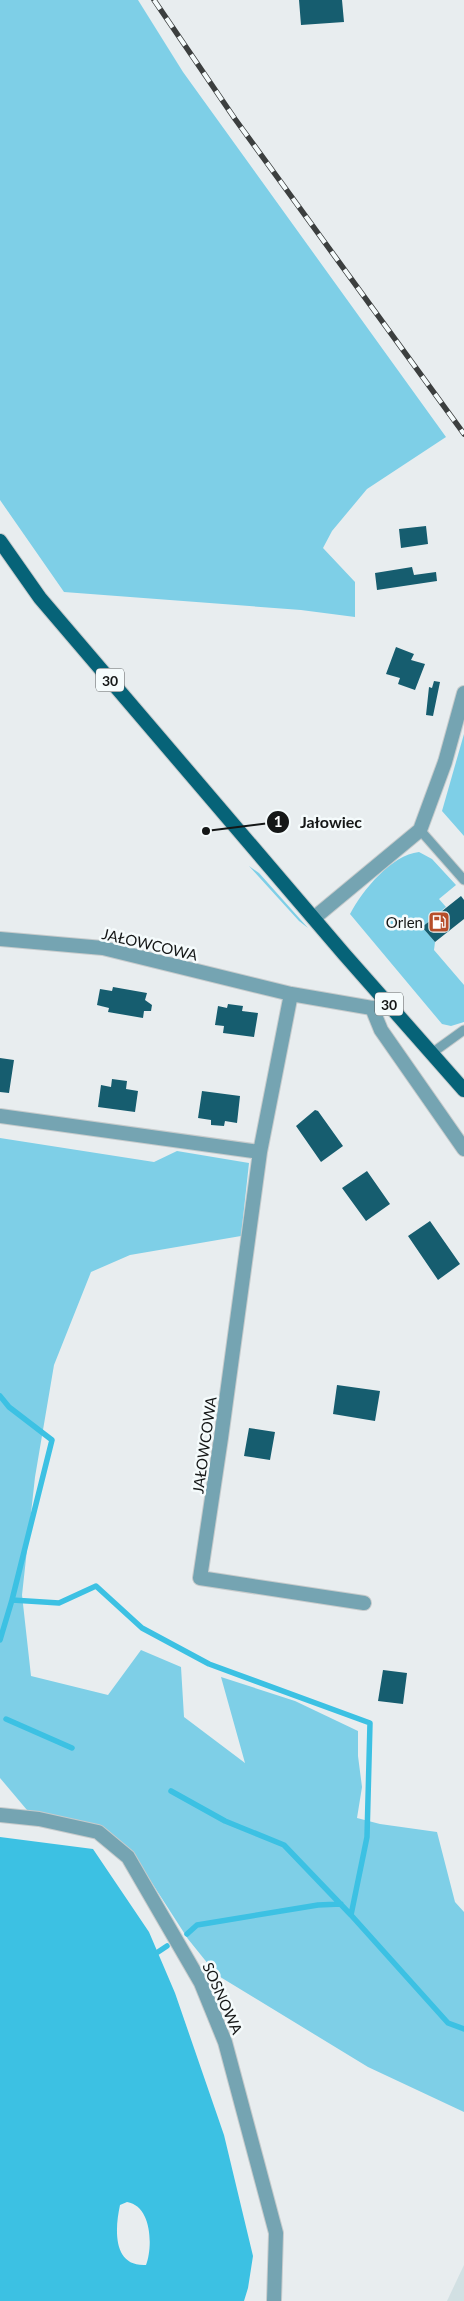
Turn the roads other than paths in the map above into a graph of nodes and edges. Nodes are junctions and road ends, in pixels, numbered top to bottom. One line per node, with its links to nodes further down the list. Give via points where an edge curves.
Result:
1 (0, 541): 5 (main road, 30, via 40,598)
2 (464, 693): 3 (street, via 445,762)
3 (420, 830): 4 (lane); 5 (street)
4 (464, 880)
5 (314, 918): 8 (main road, 30)
6 (0, 939): 7 (street, JAŁOWCOWA, via 103,948)
7 (291, 994): 9 (street, JAŁOWCOWA); 15 (street, JAŁOWCOWA)
8 (391, 1006): 9 (street, JAŁOWCOWA); 11 (main road, 30)
9 (372, 1008): 14 (street, via 381,1030)
10 (464, 1030): 11 (lane)
11 (432, 1053): 12 (main road, 30)
12 (464, 1090)
13 (0, 1116): 15 (street)
14 (464, 1149)
15 (260, 1152): 16 (street, JAŁOWCOWA, via 200,1578)
16 (364, 1604)
17 (0, 1815): 18 (street, SOSNOWA, via 39,1819 98,1832 128,1857 201,1983 225,2042 276,2233)
18 (274, 2301)

